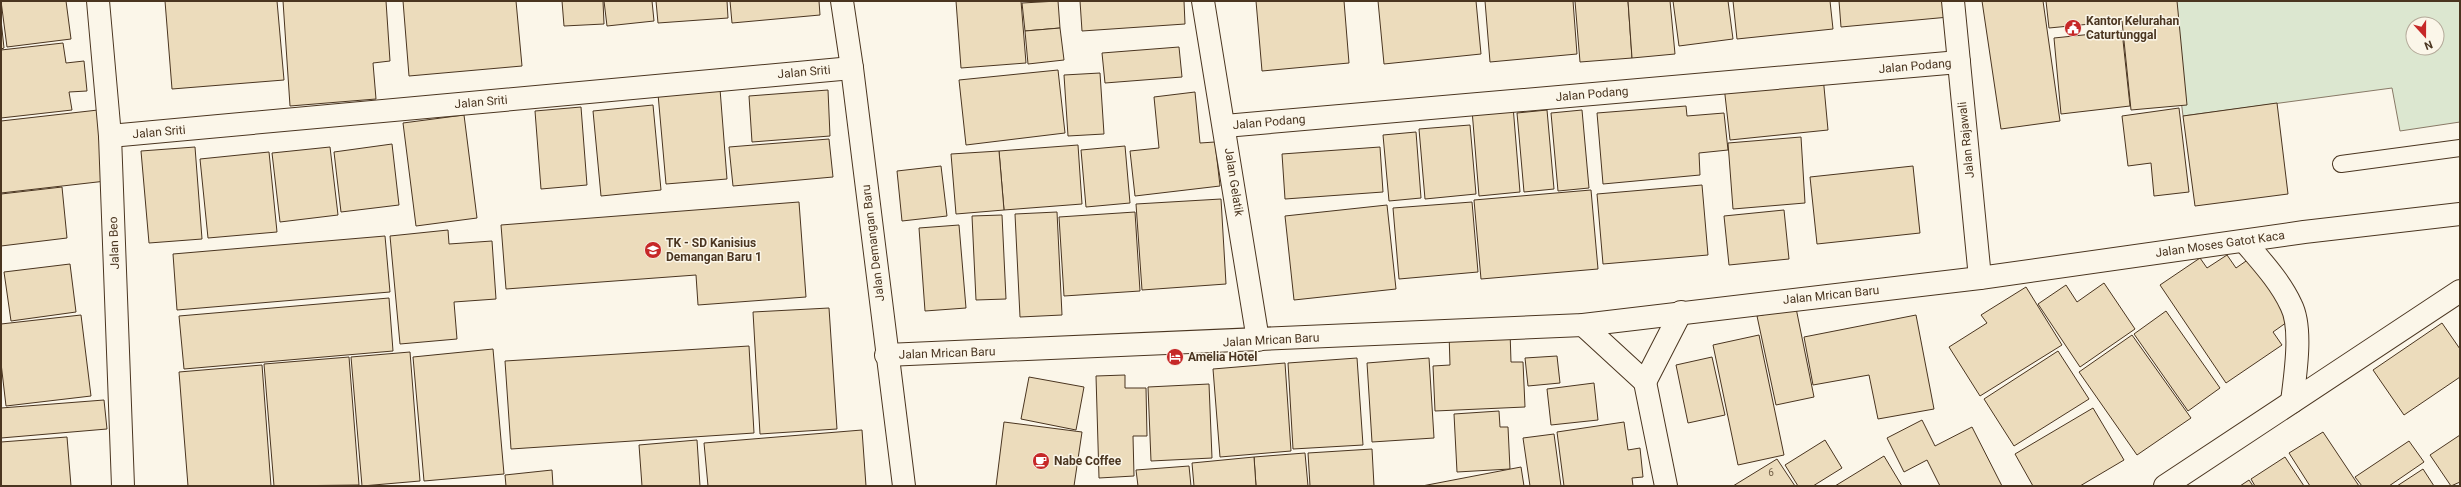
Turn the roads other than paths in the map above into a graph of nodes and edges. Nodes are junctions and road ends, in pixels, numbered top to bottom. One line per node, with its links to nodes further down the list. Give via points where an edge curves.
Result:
1 (98, 1): 8 (street, Jalan Beo)
2 (842, 1): 6 (street, Jalan Demangan Baru)
3 (1203, 1): 7 (street, Jalan Gelatik)
4 (1953, 1): 5 (street, Jalan Rajawali)
5 (1959, 62): 7 (street, Jalan Podang); 13 (street, Jalan Rajawali)
6 (852, 68): 8 (street, Jalan Sriti); 18 (street, Jalan Demangan Baru)
7 (1225, 126): 17 (street, Jalan Gelatik)
8 (110, 136): 21 (street, Jalan Beo)
9 (2460, 148): 10 (lane)
10 (2341, 164)
11 (2460, 214): 12 (street, Jalan Moses Gatot Kaca)
12 (2244, 241): 13 (street, Jalan Moses Gatot Kaca); 20 (street, via 2292,305 2298,341)
13 (1980, 278): 15 (street, Jalan Mrican Baru)
14 (2460, 291): 20 (street)
15 (1681, 312): 16 (street, Jalan Mrican Baru); 19 (street)
16 (1583, 325): 17 (street, Jalan Mrican Baru); 19 (street)
17 (1258, 340): 18 (street, Jalan Mrican Baru)
18 (886, 355): 22 (street, Jalan Demangan Baru)
19 (1645, 382): 23 (street)
20 (2292, 402): 24 (street)
21 (123, 486)
22 (904, 486)
23 (1666, 486)
24 (2165, 486)

